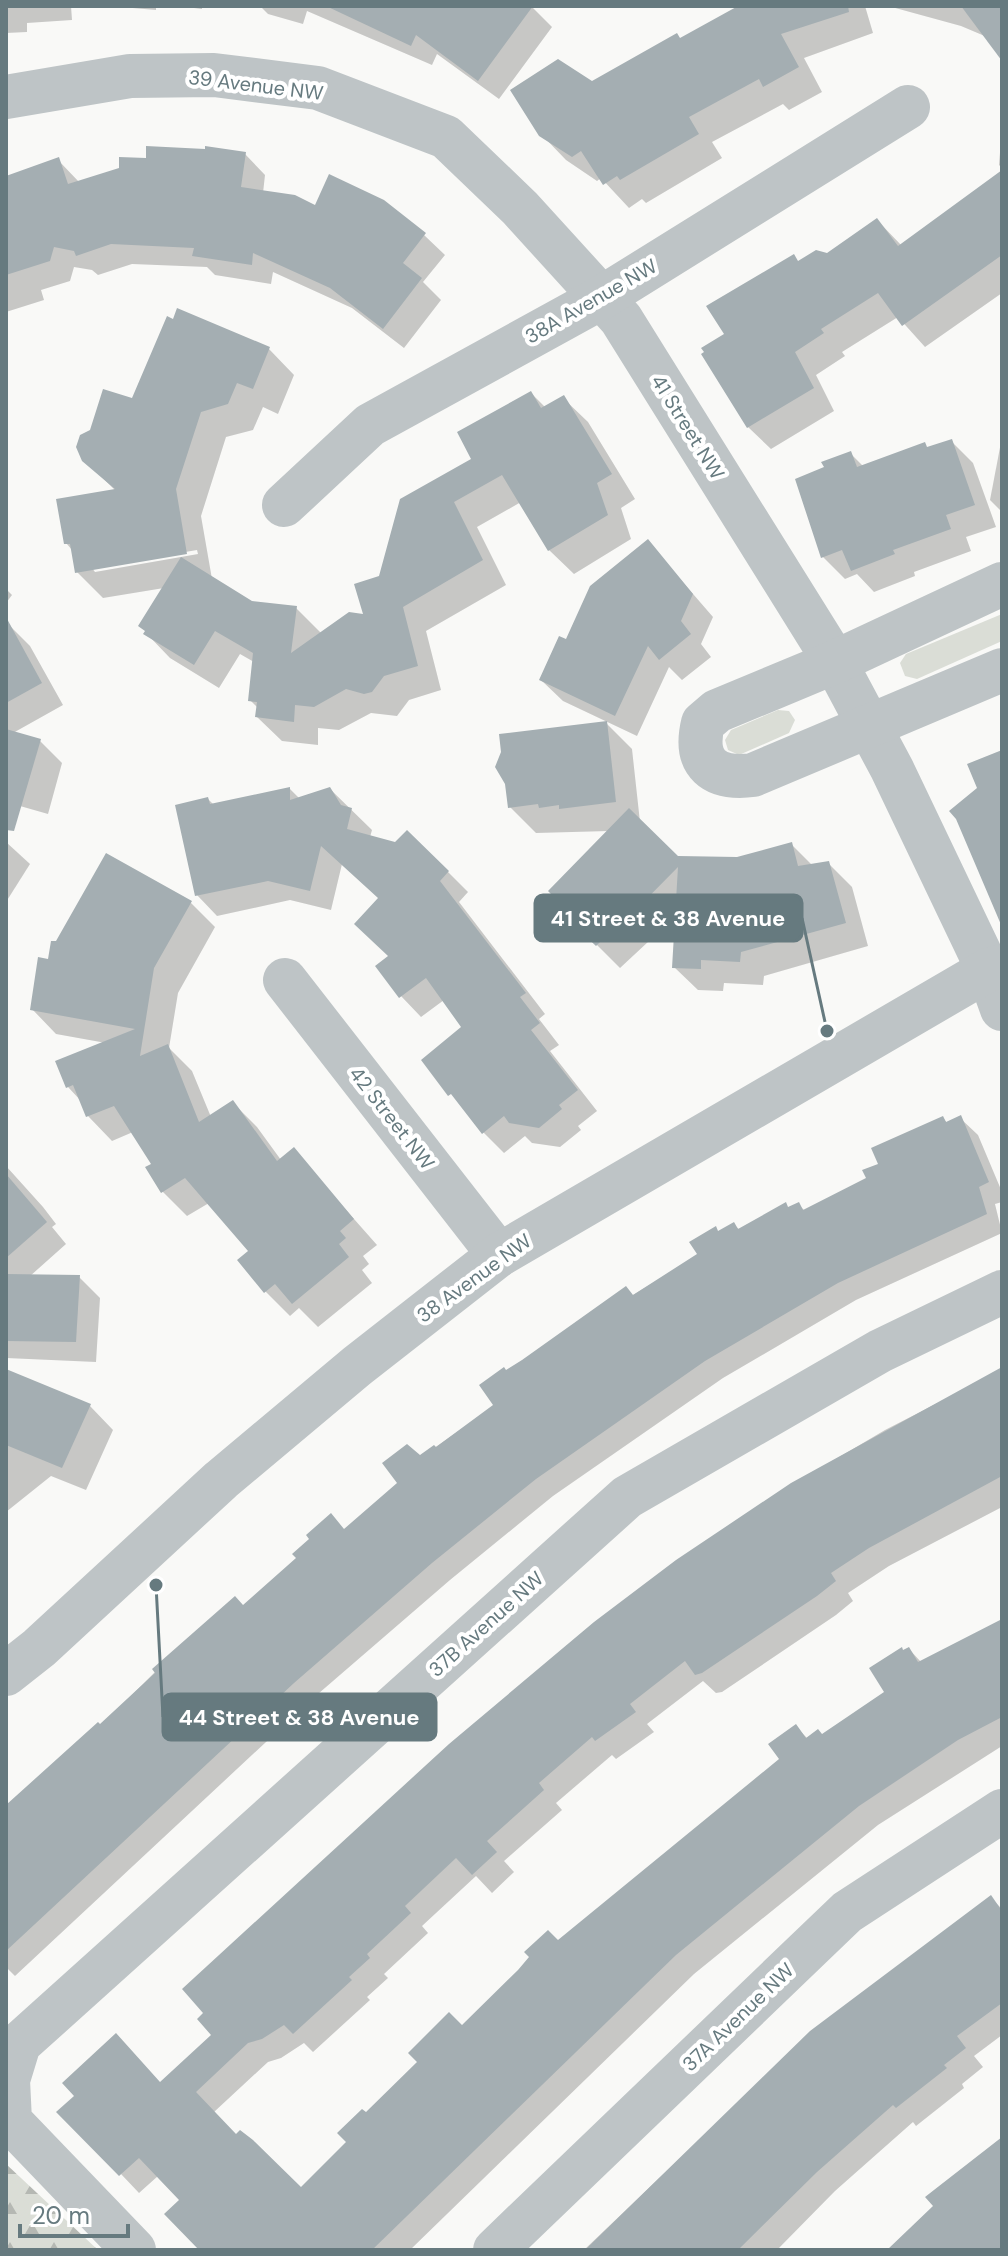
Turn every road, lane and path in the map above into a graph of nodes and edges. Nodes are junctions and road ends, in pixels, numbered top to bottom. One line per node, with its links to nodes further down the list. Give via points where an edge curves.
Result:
1 (6, 97): 3 (street, 39 Avenue NW, via 130,76 214,75 318,88 446,137)
2 (908, 107): 4 (street, 38A Avenue NW)
3 (520, 208): 4 (street, 41 Street NW)
4 (601, 298): 5 (street, 38A Avenue NW, via 370,425); 7 (street, 41 Street NW, via 621,319)
5 (284, 505)
6 (1002, 584): 7 (street)
7 (835, 662): 9 (street, 41 Street NW); 9 (street, via 709,717 701,734 703,757 727,777 753,775)
8 (1002, 670): 9 (street)
9 (868, 729): 11 (street, 41 Street NW)
10 (285, 980): 12 (street, 42 Street NW)
11 (997, 982): 12 (street, 38 Avenue NW)
12 (499, 1255): 14 (street, 38 Avenue NW, via 221,1480)
13 (1002, 1292): 16 (street, 37B Avenue NW, via 880,1351 627,1497 19,2044 8,2080 10,2121)
14 (6, 1674)
15 (1002, 1811): 17 (street, 37A Avenue NW, via 847,1912)
16 (134, 2250)
17 (495, 2250)

